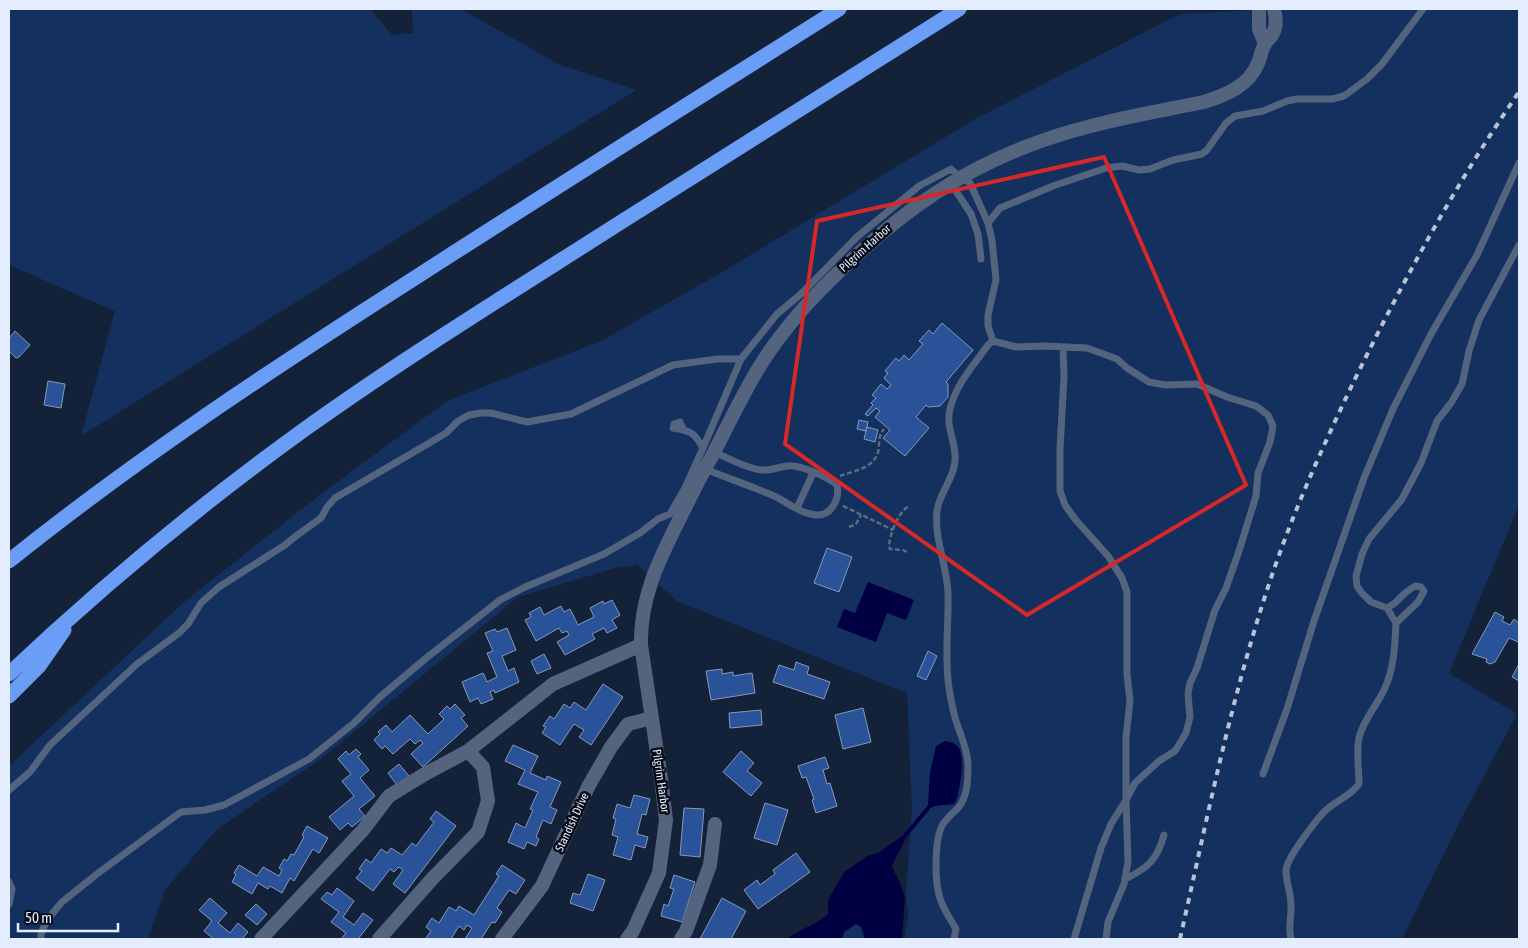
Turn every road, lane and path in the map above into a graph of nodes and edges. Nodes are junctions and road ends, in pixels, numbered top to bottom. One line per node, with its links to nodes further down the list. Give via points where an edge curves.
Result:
1 (839, 9): 28 (highway, via 250,384 122,474)
2 (959, 9): 30 (highway, via 443,335 357,393 219,493)
3 (1260, 9): 6 (street, via 1259,29)
4 (1274, 9): 6 (street, Pilgrim Harbor, via 1275,28)
5 (1422, 9): 9 (lane, via 1382,64 1344,96 1297,99 1235,116 1202,154 1150,169 1106,168 1000,208)
6 (1265, 44): 8 (street, Pilgrim Harbor, via 1250,78 1218,97 1091,125 1012,152)
7 (1519, 163): 37 (lane, via 1477,256 1431,334 1393,409 1364,478)
8 (955, 180): 9 (lane, via 970,183); 11 (lane, via 978,234); 14 (lane, via 951,169 919,186 858,236 777,314); 17 (street, Pilgrim Harbor, via 891,224 802,310 763,361)
9 (988, 223): 12 (lane, via 996,280 988,315)
10 (1519, 245): 29 (lane, via 1479,320 1462,384 1438,421 1402,499 1369,538 1362,554 1356,576 1358,586 1371,602)
11 (981, 259)
12 (993, 342): 13 (lane, via 1016,347); 51 (lane, via 965,375 951,404 948,421 956,462 937,510 948,592 949,687 967,751 965,797 942,825 937,851 939,894 956,929)
13 (1063, 348): 39 (lane, via 1060,491 1075,520 1108,556 1127,592 1130,701 1126,737); 39 (lane, via 1087,348 1106,354 1149,382 1196,384 1256,406 1268,415 1273,426 1239,551 1189,687 1190,717 1186,733 1175,751 1135,783)
14 (741, 359): 17 (lane); 38 (lane, via 673,365 571,414 553,418 527,422 481,413 458,421 439,438 335,498 313,525 220,587 201,603 179,633 137,664 50,745 30,772)
15 (683, 429): 17 (lane)
16 (884, 429): 20 (path, via 871,463)
17 (708, 450): 18 (street, Pilgrim Harbor); 19 (lane, via 759,470 771,471 788,465); 45 (lane, via 670,514 604,554 500,600 309,759 224,805 181,812 62,902 47,920)
18 (704, 469): 23 (lane); 32 (street, Pilgrim Harbor, via 656,566 642,618)
19 (813, 473): 20 (lane); 23 (lane)
20 (833, 481): 21 (lane, via 838,491)
21 (835, 502): 23 (lane, via 821,515); 24 (path)
22 (909, 506): 26 (path, via 903,510)
23 (797, 508)
24 (862, 515): 25 (path); 26 (path)
25 (849, 528)
26 (893, 530): 27 (path, via 890,549)
27 (907, 552)
28 (9, 561)
29 (1387, 608): 31 (lane); 31 (lane, via 1415,586 1424,591 1418,602)
30 (70, 617): 33 (highway); 34 (highway, via 48,654)
31 (1396, 623): 54 (lane, via 1390,672 1358,740 1359,784 1324,811 1290,857 1286,868)
32 (640, 645): 35 (street, Pilgrim Harbor); 36 (street, via 553,684)
33 (9, 674)
34 (9, 696)
35 (652, 718): 48 (street, Standish Drive, via 628,724 611,747 588,787 542,886); 49 (street, Pilgrim Harbor, via 666,820 659,873)
36 (468, 751): 46 (street, via 389,796 363,830); 47 (street, via 482,767 488,801 478,832)
37 (1263, 774)
38 (9, 790)
39 (1126, 800): 42 (lane, via 1128,862); 52 (lane, via 1101,848)
40 (715, 824): 50 (street, via 710,865)
41 (1164, 835): 42 (lane, via 1157,856 1150,864)
42 (1125, 879): 53 (lane, via 1108,922)
43 (9, 882): 44 (lane, via 12,889)
44 (9, 904)
45 (41, 939)
46 (261, 939)
47 (378, 939)
48 (502, 939)
49 (627, 939)
50 (681, 939)
51 (954, 939)
52 (1074, 939)
53 (1106, 939)
54 (1291, 939)

